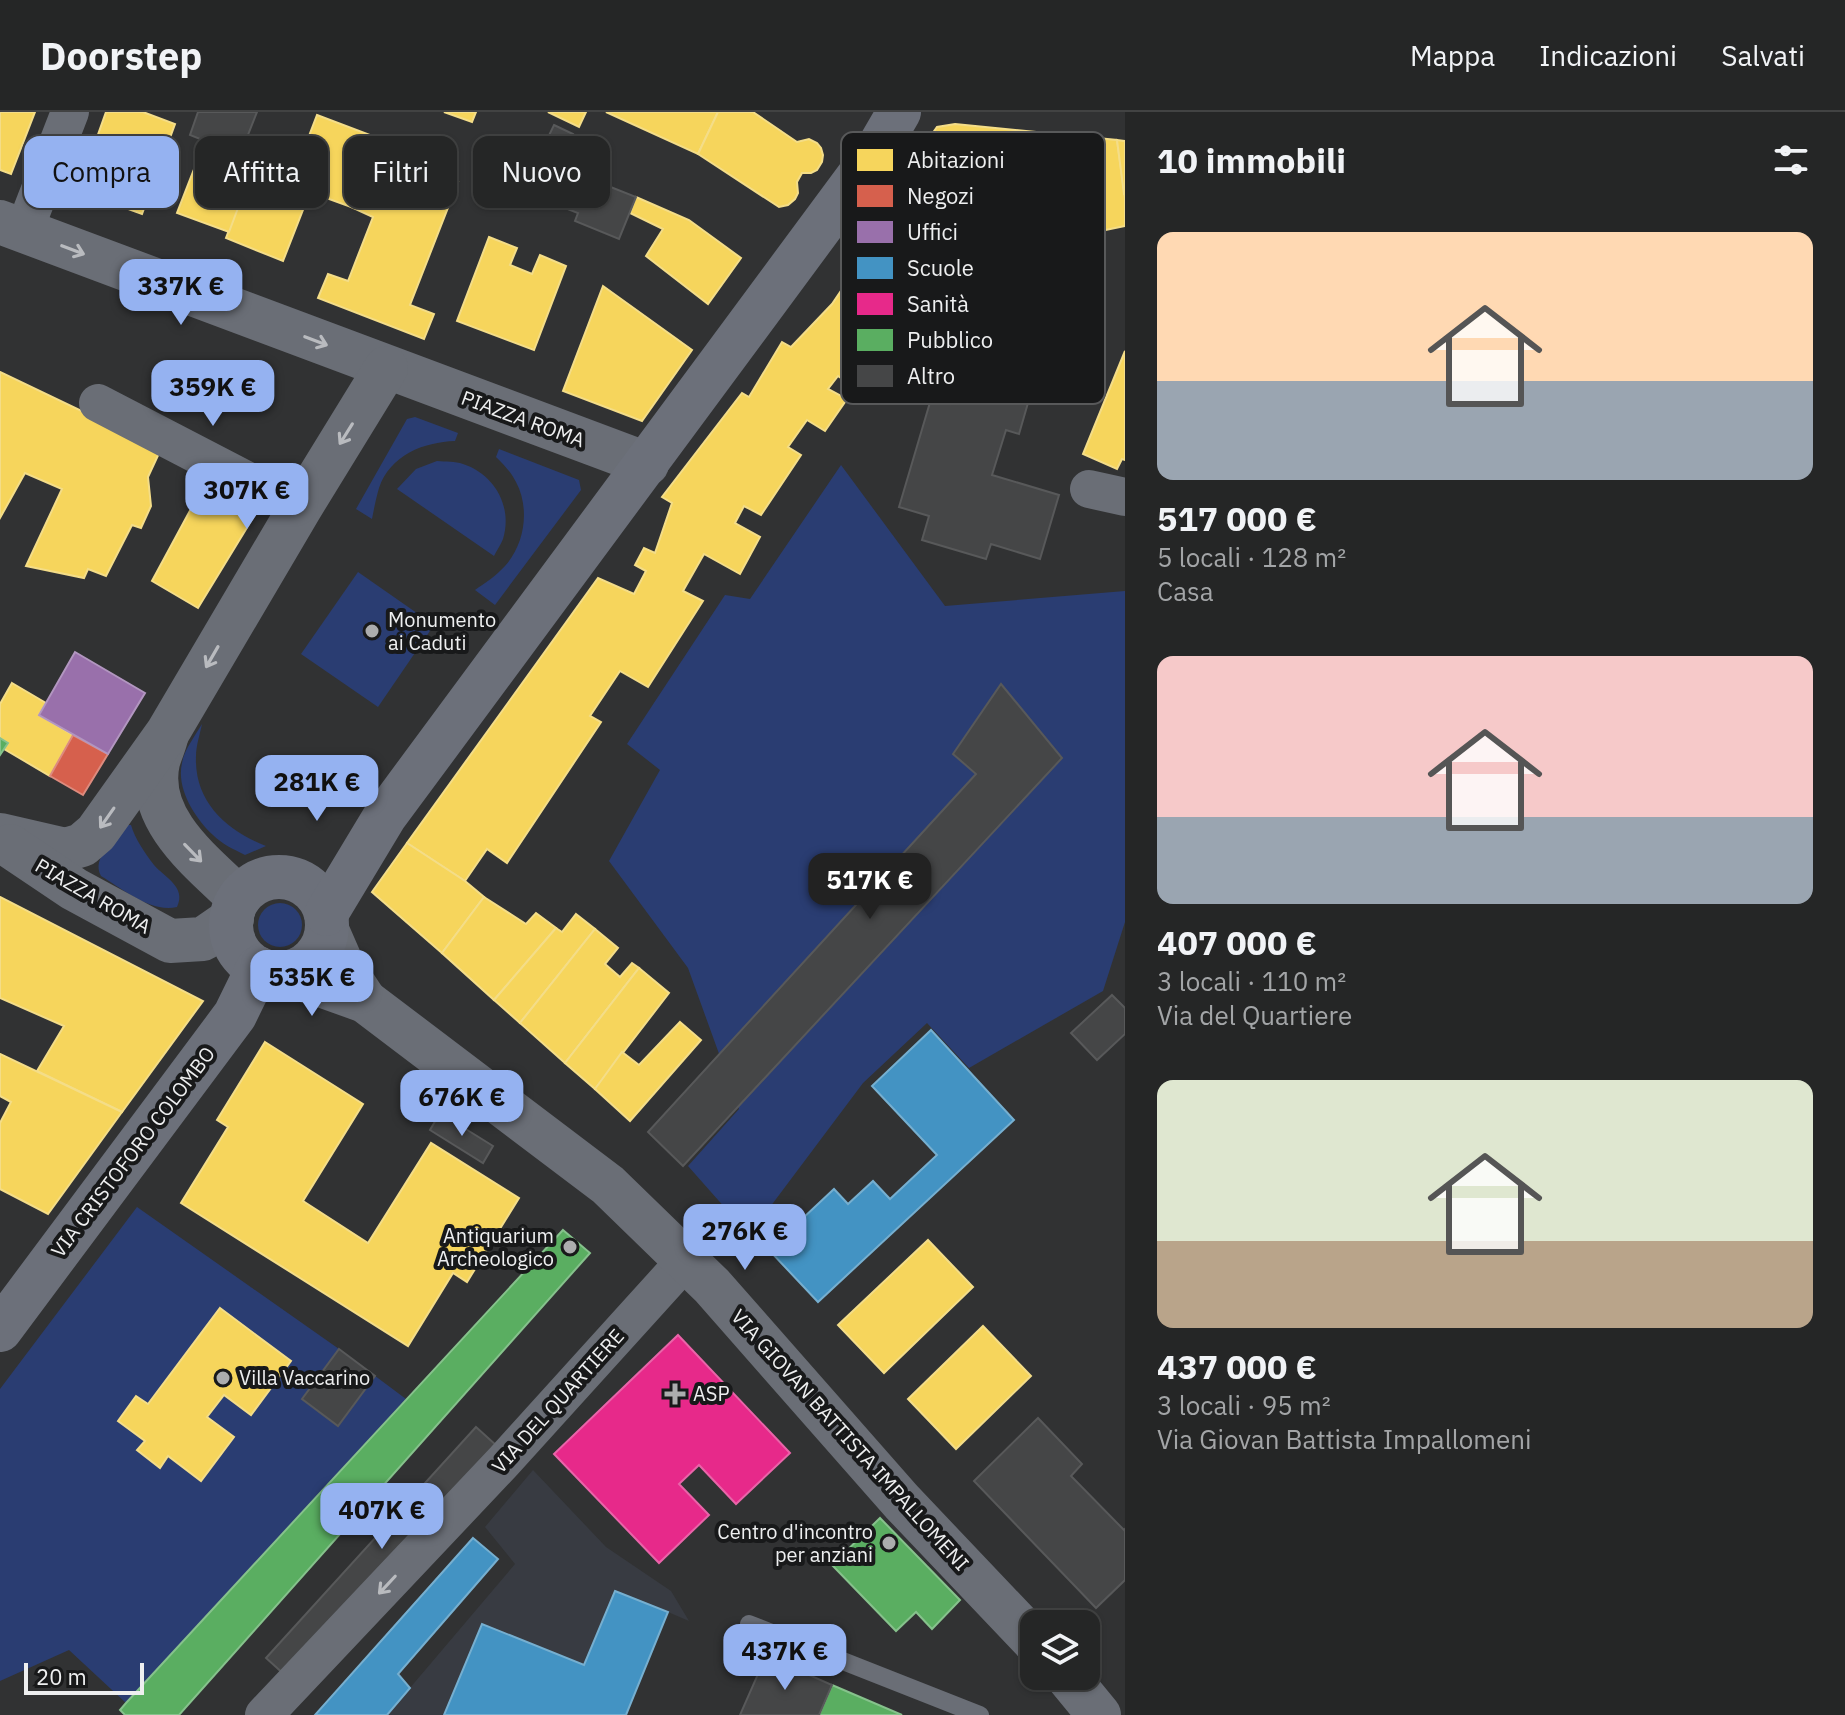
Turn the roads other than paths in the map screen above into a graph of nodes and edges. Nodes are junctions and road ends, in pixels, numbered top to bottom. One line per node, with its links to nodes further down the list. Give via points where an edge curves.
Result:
1 (70, 112): 7 (street)
2 (899, 112): 4 (main road)
3 (922, 112): 5 (main road)
4 (887, 132)
5 (898, 132)
6 (841, 200): 10 (main road)
7 (12, 226): 8 (street, one-way to 8)
8 (386, 368): 10 (street, PIAZZA ROMA); 11 (street, PIAZZA ROMA, one-way to 11)
9 (98, 403): 11 (street)
10 (647, 464): 13 (main road, PIAZZA ROMA)
11 (300, 508): 12 (street, PIAZZA ROMA, one-way to 12)
12 (168, 732): 14 (street, PIAZZA ROMA, one-way to 14, via 82,845 65,850); 15 (street, PIAZZA ROMA, one-way to 15, via 157,765 166,818 186,847)
13 (385, 816): 15 (main road, PIAZZA ROMA, via 333,854); 16 (main road, PIAZZA ROMA)
14 (0, 837): 15 (street, PIAZZA ROMA, via 74,889 170,941 203,939)
15 (248, 898): 16 (main road, PIAZZA ROMA, via 288,877 312,890); 17 (main road, PIAZZA ROMA, via 232,934 246,960)
16 (326, 922): 17 (main road, PIAZZA ROMA, via 324,943 306,965 294,971); 18 (street, VIA GIOVAN BATTISTA IMPALLOMENI, via 344,969)
17 (269, 971): 18 (street, VIA GIOVAN BATTISTA IMPALLOMENI); 20 (main road, VIA CRISTOFORO COLOMBO)
18 (365, 1001): 19 (street, VIA GIOVAN BATTISTA IMPALLOMENI, via 608,1185)
19 (686, 1260): 22 (street, VIA GIOVAN BATTISTA IMPALLOMENI); 24 (street, VIA DEL QUARTIERE, one-way to 24)
20 (0, 1330)
21 (749, 1624): 25 (lane)
22 (1020, 1626)
23 (1078, 1690): 26 (street)
24 (264, 1715)
25 (980, 1715)
26 (1099, 1715)

